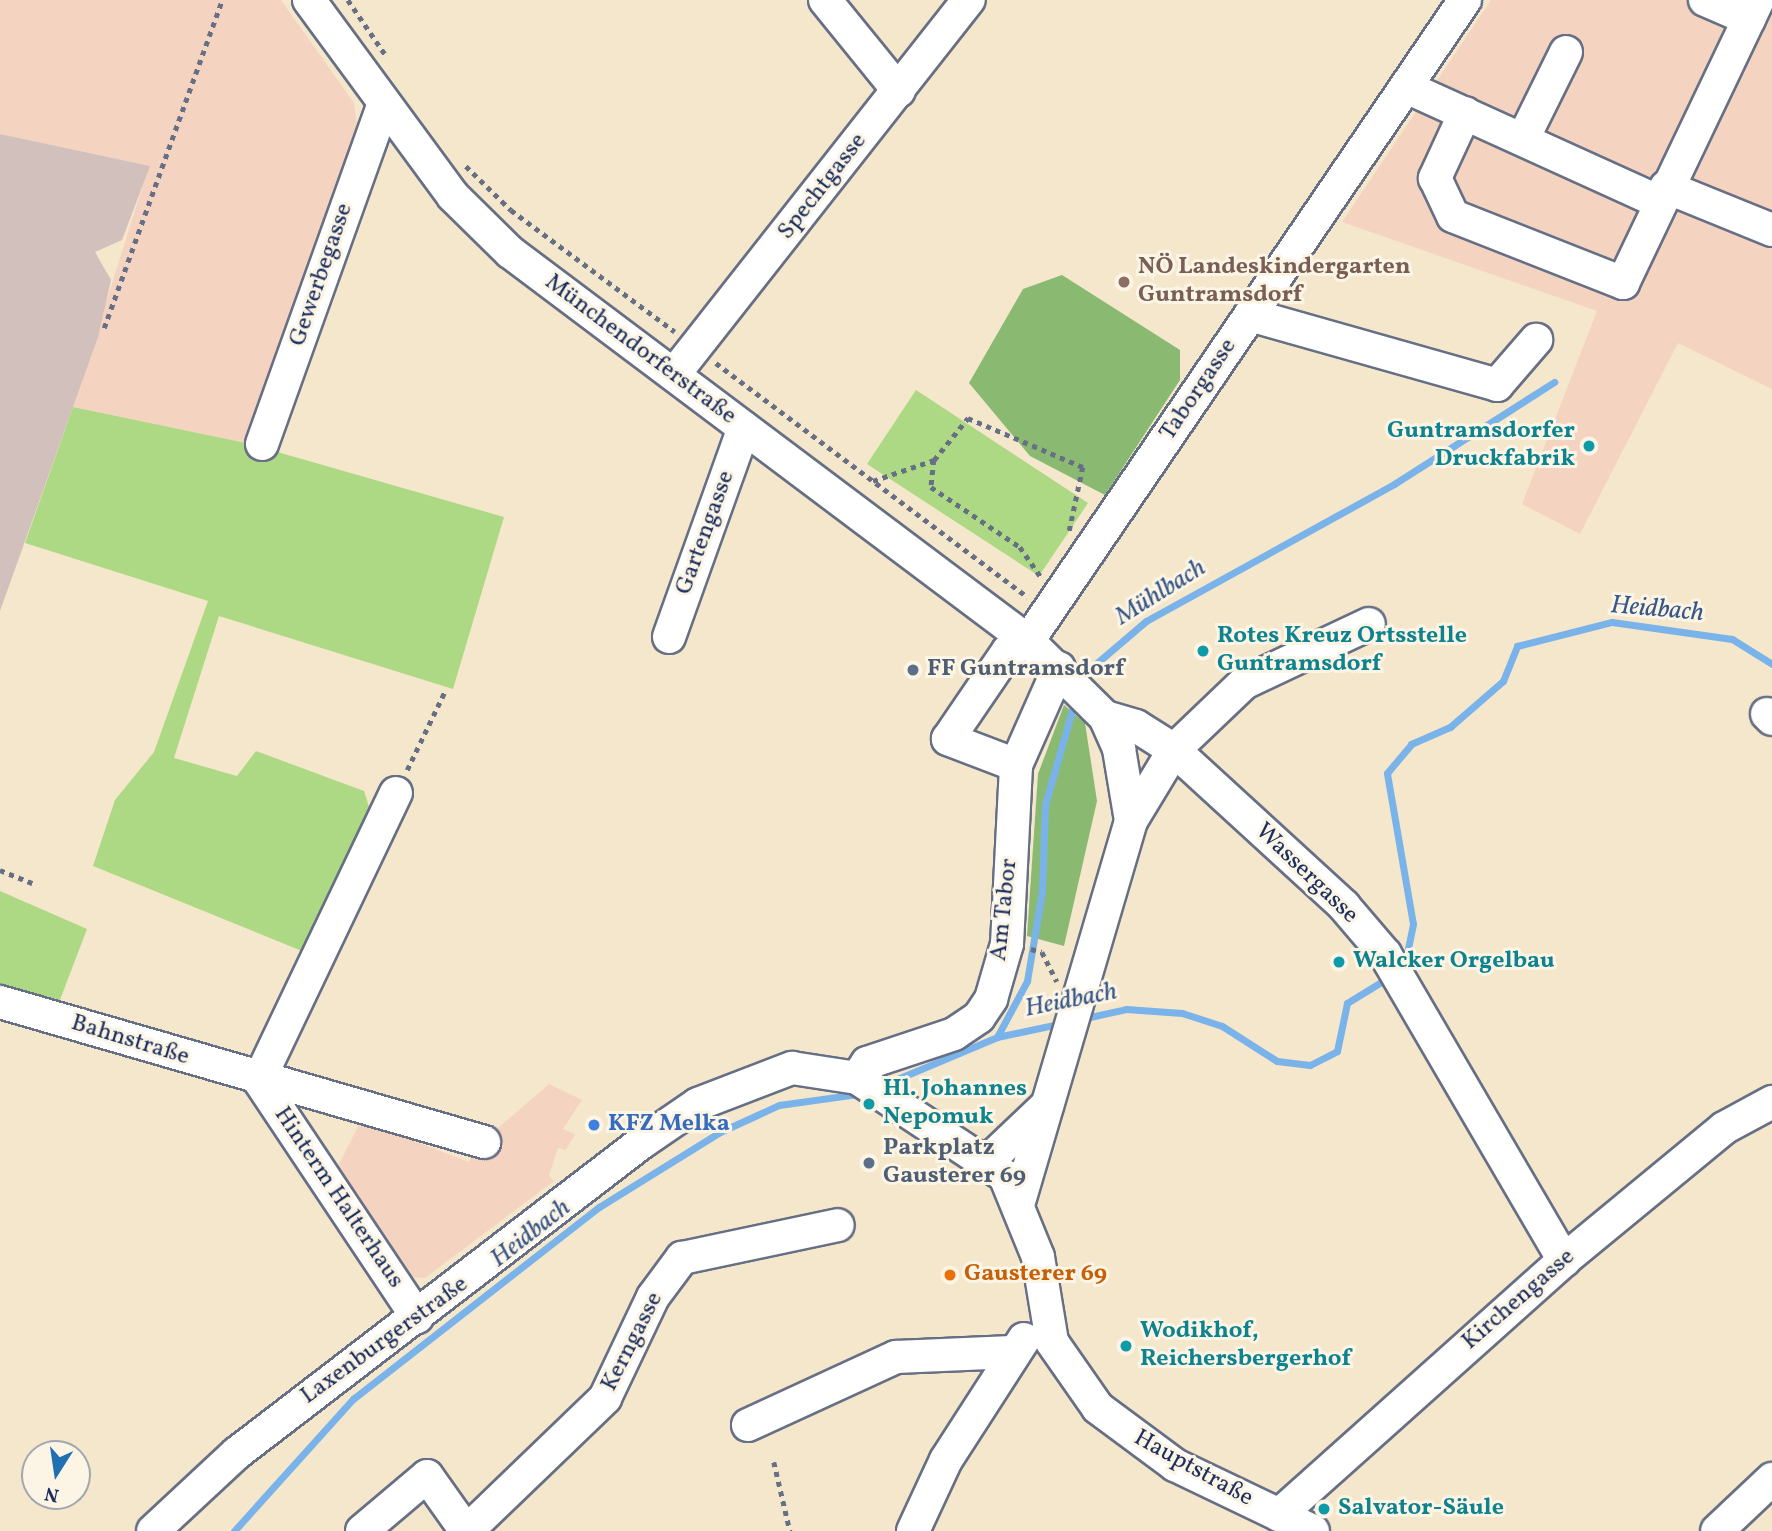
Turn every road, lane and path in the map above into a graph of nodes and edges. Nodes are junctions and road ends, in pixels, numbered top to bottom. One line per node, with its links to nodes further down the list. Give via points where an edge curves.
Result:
1 (222, 0): 17 (path)
2 (309, 0): 11 (street, Münchendorferstraße)
3 (825, 0): 10 (street)
4 (969, 0): 10 (street, Spechtgasse)
5 (1705, 0): 7 (street)
6 (1459, 3): 9 (street, Taborgasse)
7 (1753, 10): 14 (street)
8 (1566, 52): 13 (street)
9 (1406, 87): 12 (street); 16 (street, Taborgasse)
10 (899, 91): 19 (street, Spechtgasse)
11 (383, 106): 19 (street, Münchendorferstraße, via 453,196 510,252); 21 (street, Gewerbegasse)
12 (1465, 113): 13 (street); 14 (street, via 1435,178 1453,216 1623,284)
13 (1523, 139): 14 (street)
14 (1662, 195): 15 (street)
15 (1772, 230)
16 (1250, 315): 18 (street, via 1497,385); 24 (street, Taborgasse)
17 (104, 328)
18 (1536, 341)
19 (675, 373): 20 (street, Münchendorferstraße)
20 (744, 428): 26 (street, Gartengasse); 27 (street, Münchendorferstraße)
21 (262, 444)
22 (934, 460): 23 (path); 24 (path, via 931,487 1020,547 1043,580); 24 (path, via 968,418 1083,467 1066,543)
23 (873, 481)
24 (1070, 580): 27 (street, Taborgasse)
25 (1369, 624): 31 (street, via 1335,627 1244,683)
26 (669, 637)
27 (1028, 641): 28 (street); 32 (street, Taborgasse, via 1008,650 948,738)
28 (1064, 673): 30 (street); 32 (street, Am Tabor)
29 (444, 691): 33 (path)
30 (1099, 708): 31 (street, Wassergasse); 34 (street, via 1119,749)
31 (1174, 751): 34 (street); 46 (street, Wassergasse, via 1344,906 1385,954)
32 (1016, 765): 38 (street, Am Tabor, via 1007,944 991,999 979,1017 954,1034 867,1063)
33 (396, 793): 39 (street)
34 (1131, 821): 41 (street)
35 (0, 870): 36 (path)
36 (33, 883)
37 (0, 1002): 39 (street, Bahnstraße)
38 (857, 1077): 43 (street, Laxenburgerstraße); 47 (street, Laxenburgerstraße, via 792,1068 698,1104)
39 (259, 1080): 42 (street, Bahnstraße, via 312,1088); 47 (street, Hinterm Halterhaus)
40 (1772, 1102): 46 (street, Kirchengasse, via 1724,1128)
41 (1046, 1105): 43 (street); 44 (street, via 1046,1125)
42 (484, 1142)
43 (987, 1162): 44 (street, Laxenburgerstraße)
44 (1019, 1201): 48 (street, Laxenburgerstraße, via 1038,1257)
45 (838, 1225): 54 (street, Kerngasse, via 682,1258 653,1297 605,1398)
46 (1564, 1260): 53 (street, Kirchengasse)
47 (417, 1317): 55 (street, Laxenburgerstraße, via 237,1452)
48 (1044, 1319): 49 (street); 53 (street, Hauptstraße, via 1063,1366 1134,1438)
49 (1012, 1352): 50 (street, via 897,1357); 58 (street)
50 (748, 1425)
51 (774, 1462): 57 (path)
52 (1765, 1485): 60 (street)
53 (1279, 1515): 59 (street, Hauptstraße)
54 (466, 1530): 56 (street, via 427,1476)
55 (153, 1531)
56 (362, 1531)
57 (790, 1531)
58 (913, 1531)
59 (1313, 1531)
60 (1717, 1531)

